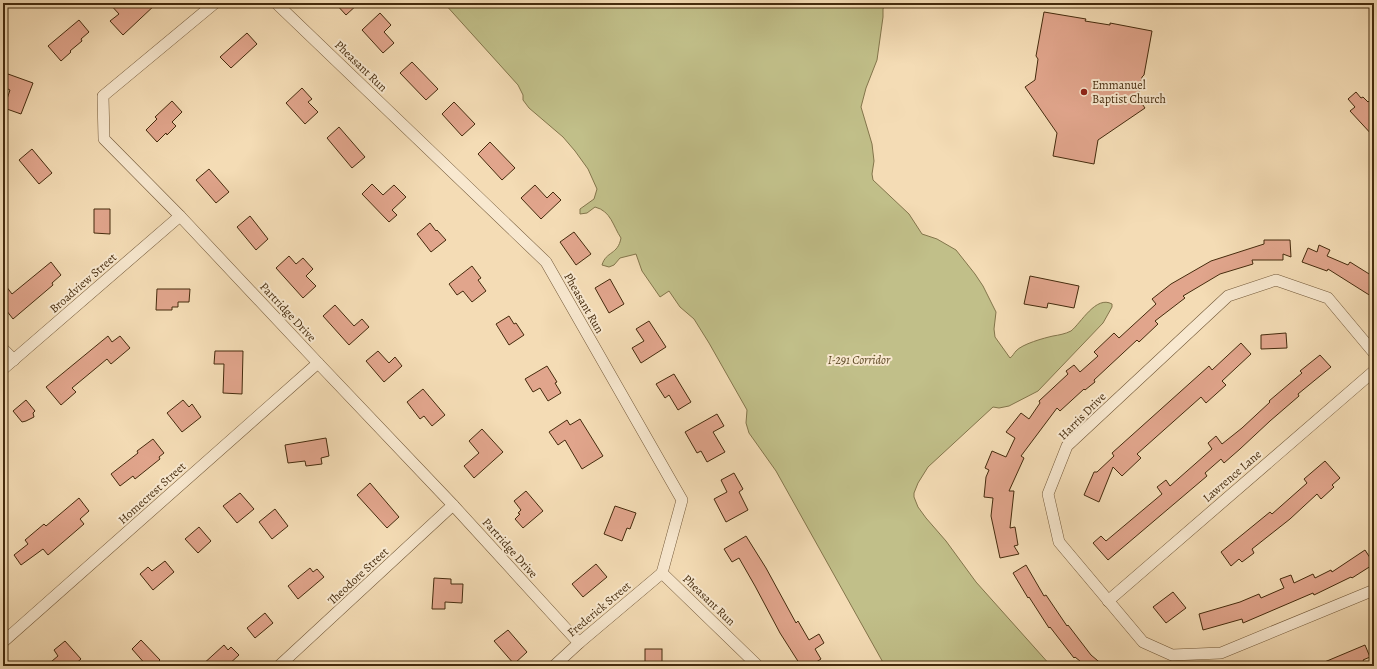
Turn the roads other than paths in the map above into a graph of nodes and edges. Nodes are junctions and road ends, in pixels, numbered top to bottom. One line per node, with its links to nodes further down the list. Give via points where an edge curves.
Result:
1 (215, 3): 3 (street, Partridge Drive, via 103,96 104,139)
2 (276, 3): 11 (street, Pheasant Run, via 546,262 682,500)
3 (180, 216): 6 (street, Broadview Street); 7 (street, Partridge Drive)
4 (3, 349): 6 (street)
5 (1374, 353): 13 (street, Harris Drive, via 1328,298 1276,280 1228,296 1216,306 1067,446 1048,494 1059,542)
6 (14, 360): 8 (street, Broadview Street)
7 (318, 363): 10 (street, Partridge Drive); 14 (street, Homecrest Street)
8 (3, 369)
9 (1374, 371): 13 (street, Lawrence Lane)
10 (453, 505): 15 (street, Partridge Drive); 16 (street, Theodore Street)
11 (662, 573): 15 (street, Frederick Street); 18 (street, Pheasant Run)
12 (1374, 590): 13 (street, Harris Drive, via 1221,653 1207,654 1172,655 1143,642)
13 (1108, 601)
14 (3, 642)
15 (579, 643): 17 (street, Frederick Street)
16 (280, 666)
17 (554, 666)
18 (758, 666)

